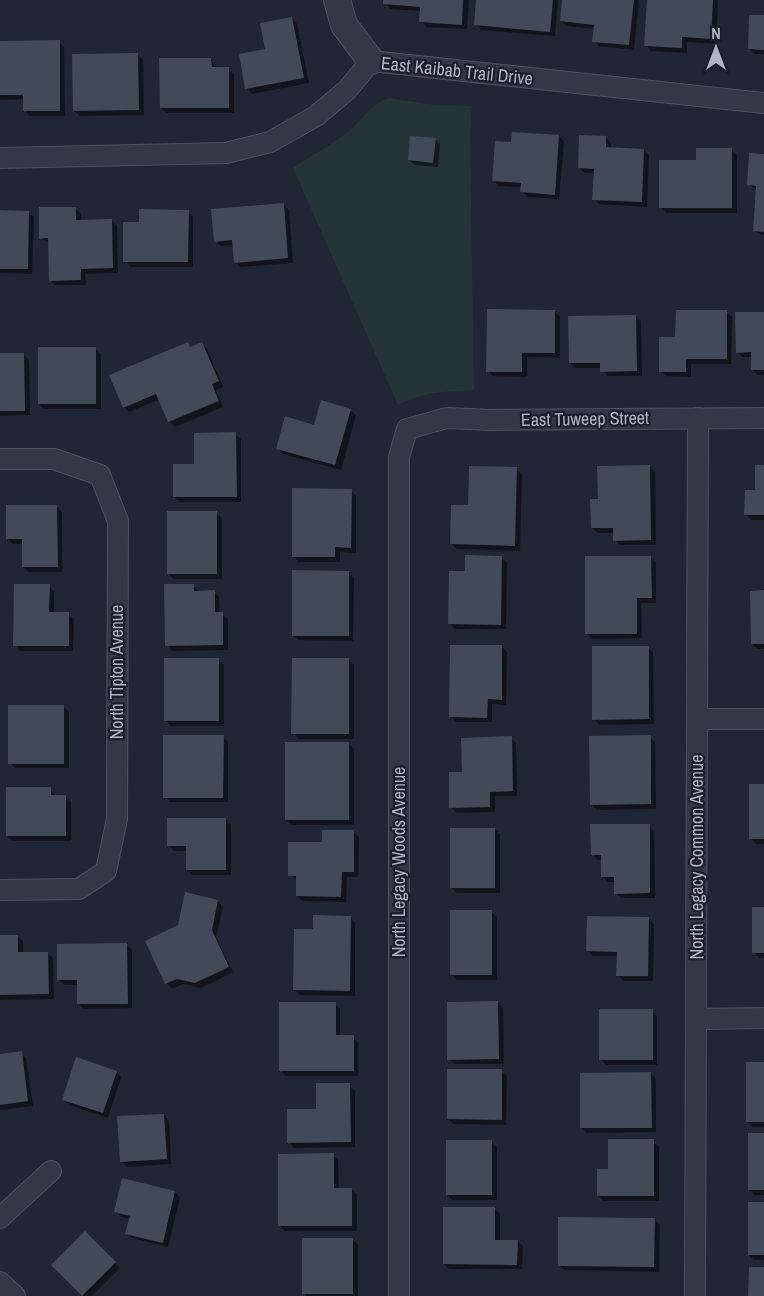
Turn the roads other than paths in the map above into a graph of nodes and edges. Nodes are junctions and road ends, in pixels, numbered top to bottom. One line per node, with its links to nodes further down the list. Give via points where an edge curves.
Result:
1 (337, 0): 2 (street, via 344,25)
2 (371, 61): 3 (street, East Kaibab Trail Drive); 4 (street, East Kaibab Trail Drive, via 347,90 316,116 270,142 226,153)
3 (764, 103)
4 (0, 158)
5 (698, 418): 6 (street, East Tuweep Street); 7 (street, East Tuweep Street, via 447,418); 9 (street, North Legacy Common Avenue)
6 (764, 418)
7 (407, 429): 18 (street, North Legacy Woods Avenue, via 399,457)
8 (0, 459): 11 (street, North Tipton Avenue, via 54,459 100,475 118,521 117,819 106,871 79,889)
9 (698, 719): 10 (street); 13 (street, North Legacy Common Avenue)
10 (764, 719)
11 (0, 890)
12 (764, 1018): 13 (street)
13 (696, 1019): 19 (street, North Legacy Common Avenue)
14 (51, 1171): 15 (street)
15 (0, 1218)
16 (0, 1282): 17 (street)
17 (15, 1296)
18 (399, 1296)
19 (695, 1296)

